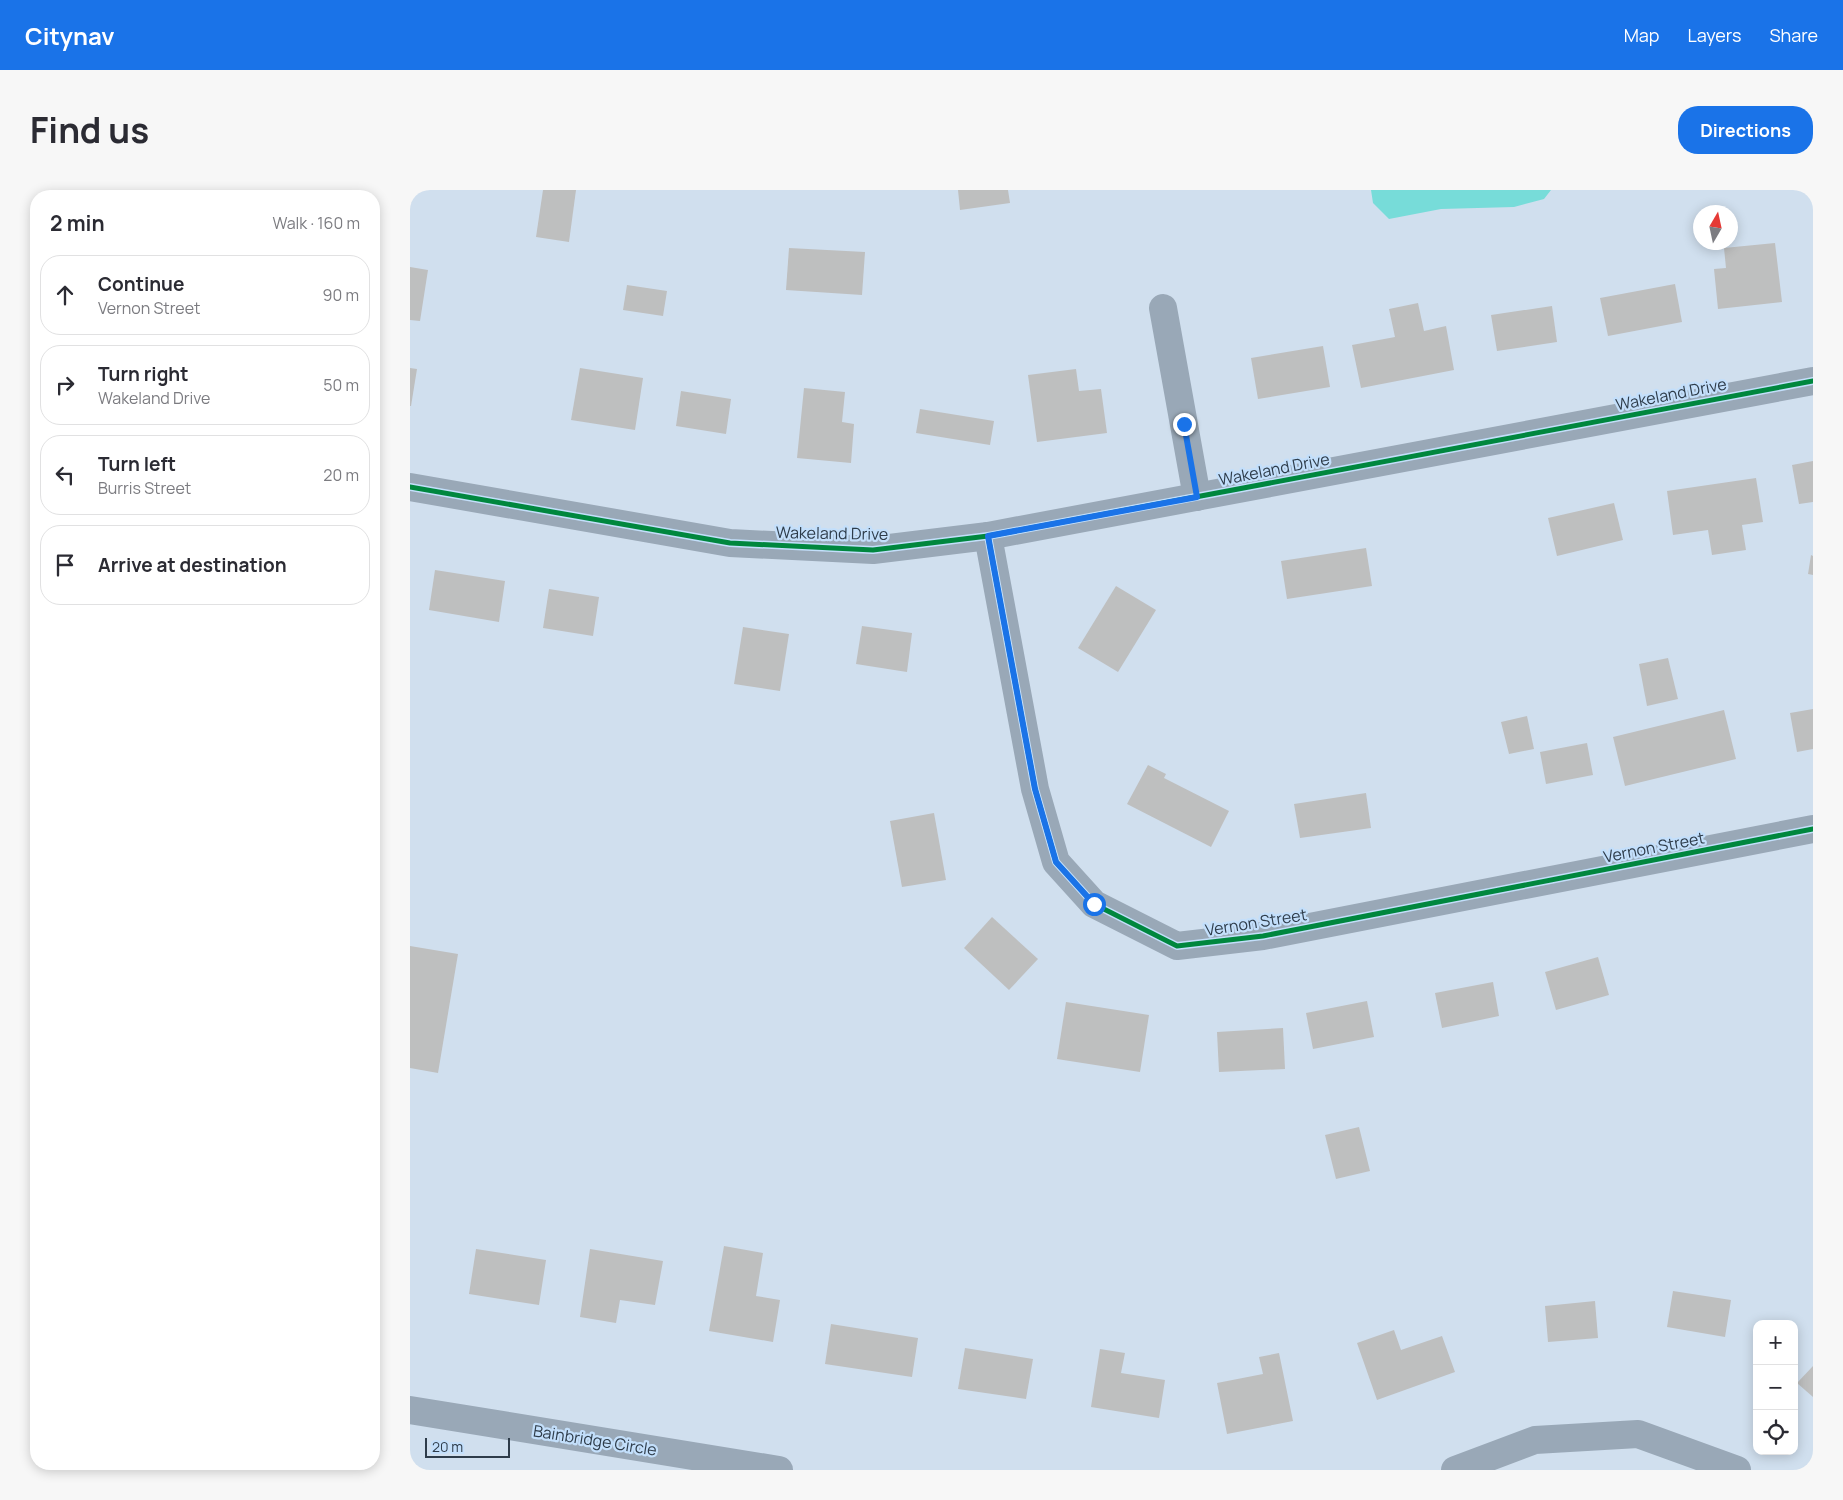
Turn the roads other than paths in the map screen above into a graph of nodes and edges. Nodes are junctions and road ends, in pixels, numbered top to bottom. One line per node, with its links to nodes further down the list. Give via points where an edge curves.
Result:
1 (1162, 308): 4 (street)
2 (1813, 380): 4 (street, Wakeland Drive)
3 (410, 487): 5 (street, Wakeland Drive, via 730,543 873,550)
4 (1197, 497): 5 (street, Wakeland Drive)
5 (988, 536): 6 (street, Vernon Street, via 1035,789 1056,862 1094,904 1176,946 1263,936)
6 (1813, 829)
7 (410, 1410): 8 (street, Bainbridge Circle)
8 (779, 1470)
9 (1455, 1470): 10 (street, via 1535,1440 1638,1434)
10 (1738, 1470)

